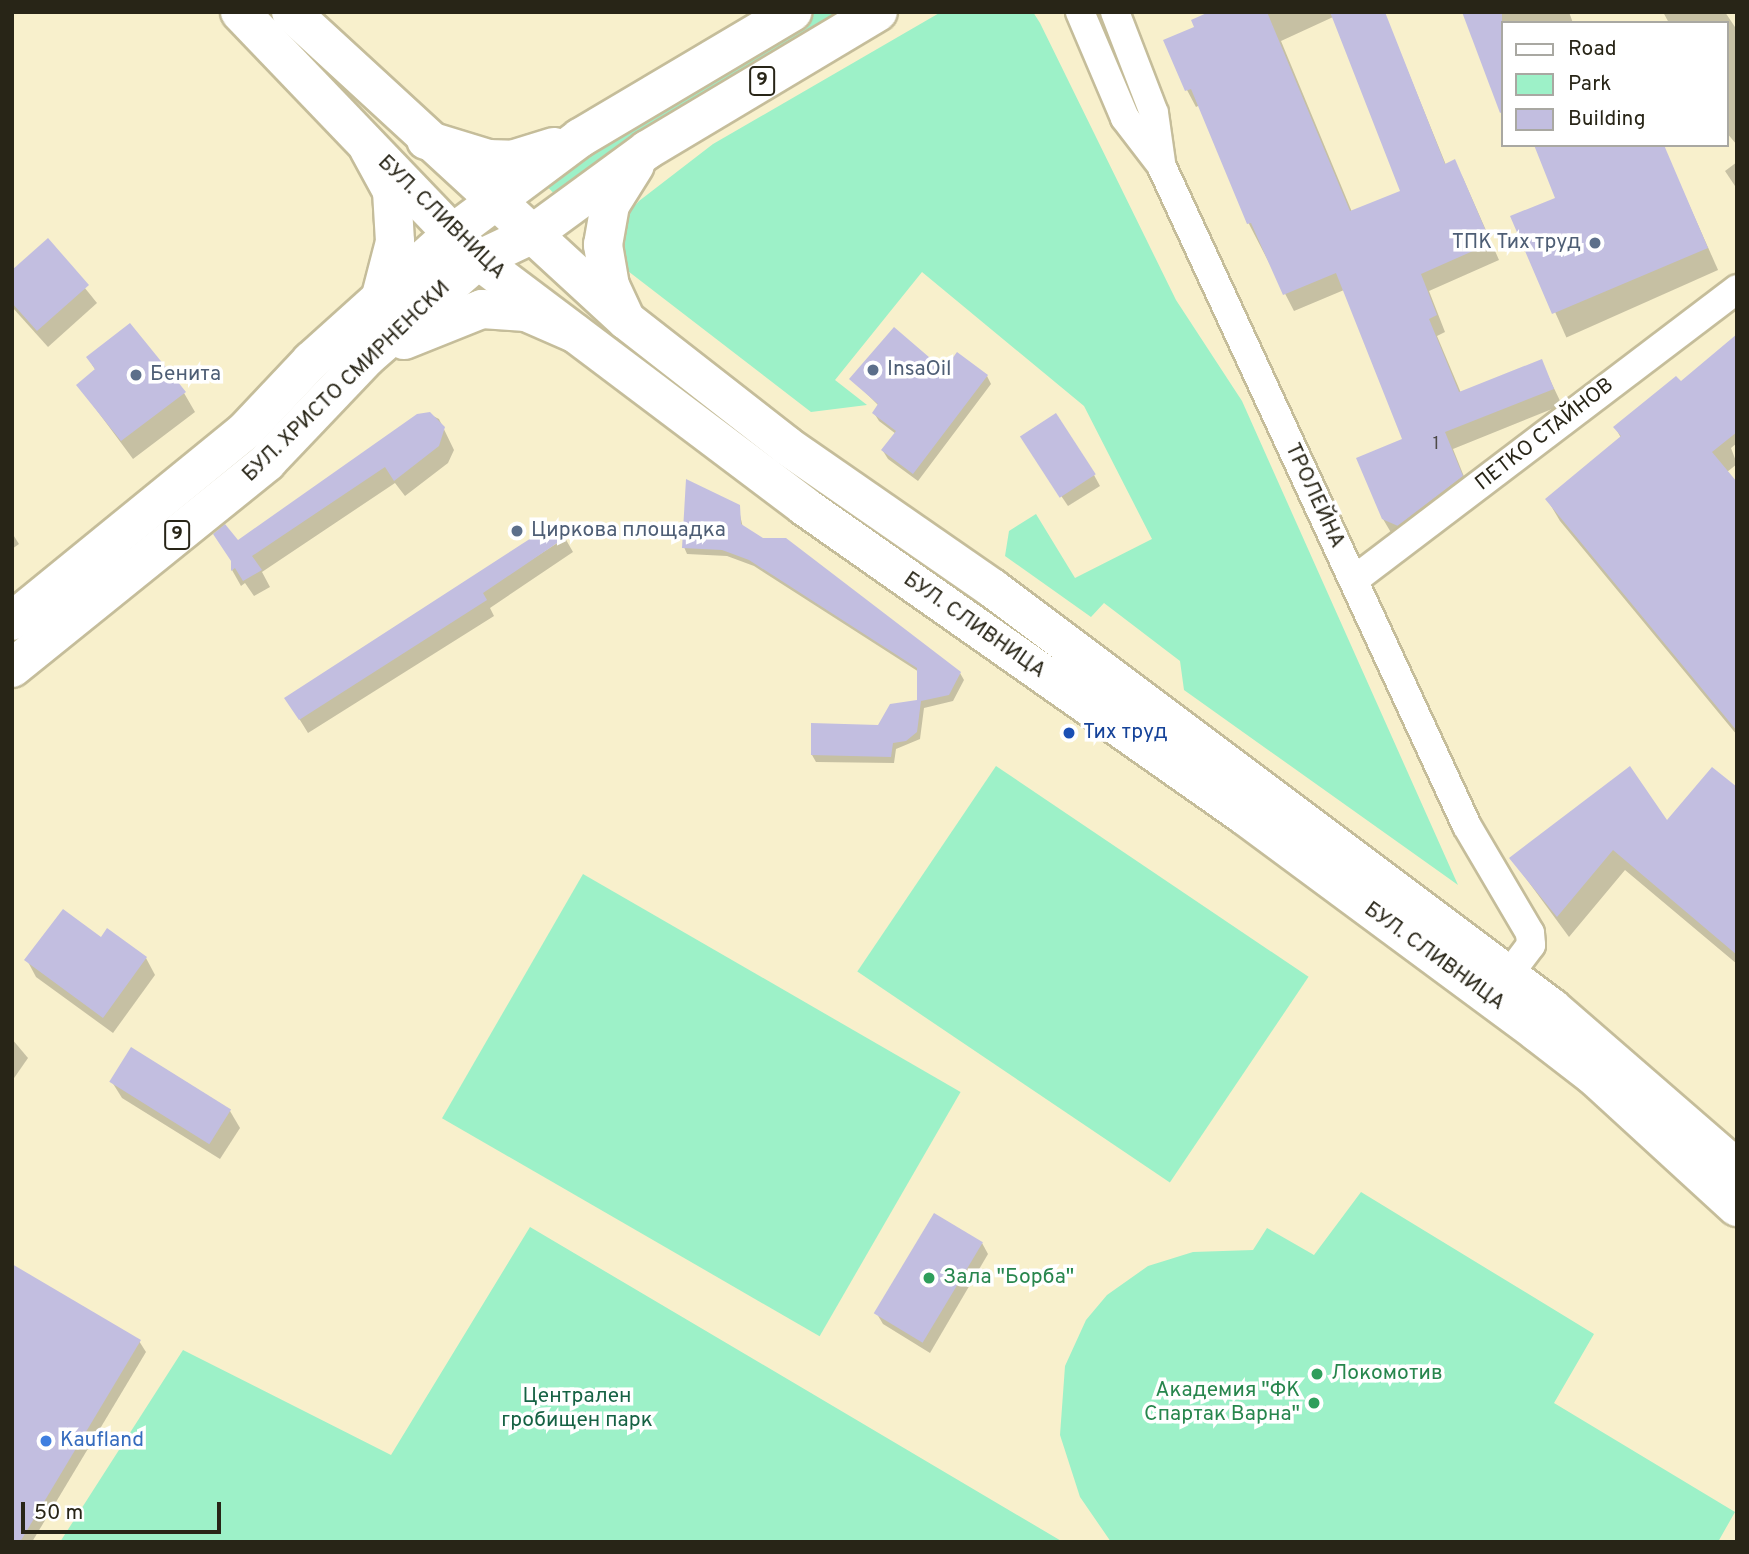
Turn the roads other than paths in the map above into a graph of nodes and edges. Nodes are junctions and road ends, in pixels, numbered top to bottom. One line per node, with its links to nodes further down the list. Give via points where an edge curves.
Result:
1 (240, 12): 9 (main road, БУЛ. СЛИВНИЦА)
2 (291, 12): 8 (main road, БУЛ. СЛИВНИЦА)
3 (792, 12): 7 (main road, БУЛ. ХРИСТО СМИРНЕНСКИ / 9)
4 (878, 12): 10 (main road, БУЛ. ХРИСТО СМИРНЕНСКИ / 9)
5 (1080, 12): 11 (street, ТРОЛЕЙНА, via 1125,118)
6 (1115, 12): 11 (street, ТРОЛЕЙНА, via 1154,113)
7 (579, 138): 8 (main road, via 512,160 467,156); 12 (main road, БУЛ. ХРИСТО СМИРНЕНСКИ / 9)
8 (426, 140): 12 (main road, БУЛ. СЛИВНИЦА)
9 (369, 149): 13 (main road, БУЛ. СЛИВНИЦА); 17 (main road, via 392,191 395,242)
10 (647, 150): 14 (main road, БУЛ. ХРИСТО СМИРНЕНСКИ / 9); 18 (main road, via 618,187 604,228 604,263)
11 (1161, 165): 21 (street, ТРОЛЕЙНА)
12 (494, 202): 13 (main road, БУЛ. ХРИСТО СМИРНЕНСКИ / 9); 14 (main road, БУЛ. СЛИВНИЦА)
13 (453, 233): 15 (main road, БУЛ. СЛИВНИЦА); 17 (main road, БУЛ. ХРИСТО СМИРНЕНСКИ / 9)
14 (531, 235): 15 (main road, БУЛ. ХРИСТО СМИРНЕНСКИ / 9); 18 (main road, БУЛ. СЛИВНИЦА)
15 (478, 260): 19 (main road, БУЛ. СЛИВНИЦА); 20 (main road, БУЛ. ХРИСТО СМИРНЕНСКИ / 9)
16 (1737, 289): 21 (street, ПЕТКО СТАЙНОВ)
17 (380, 300): 22 (main road, БУЛ. ХРИСТО СМИРНЕНСКИ / 9, via 311,360 246,430)
18 (626, 320): 24 (main road, БУЛ. СЛИВНИЦА, via 787,446 992,589)
19 (574, 333): 20 (main road, via 526,312 482,309 434,325); 26 (main road, БУЛ. СЛИВНИЦА, via 804,506 1244,815 1537,1032 1594,1076)
20 (367, 357): 23 (main road, БУЛ. ХРИСТО СМИРНЕНСКИ / 9, via 267,463)
21 (1354, 580): 24 (street, ТРОЛЕЙНА, via 1467,826 1530,933 1531,945)
22 (12, 621)
23 (12, 668)
24 (1508, 975): 25 (main road, БУЛ. СЛИВНИЦА, via 1605,1051)
25 (1737, 1169)
26 (1737, 1207)

